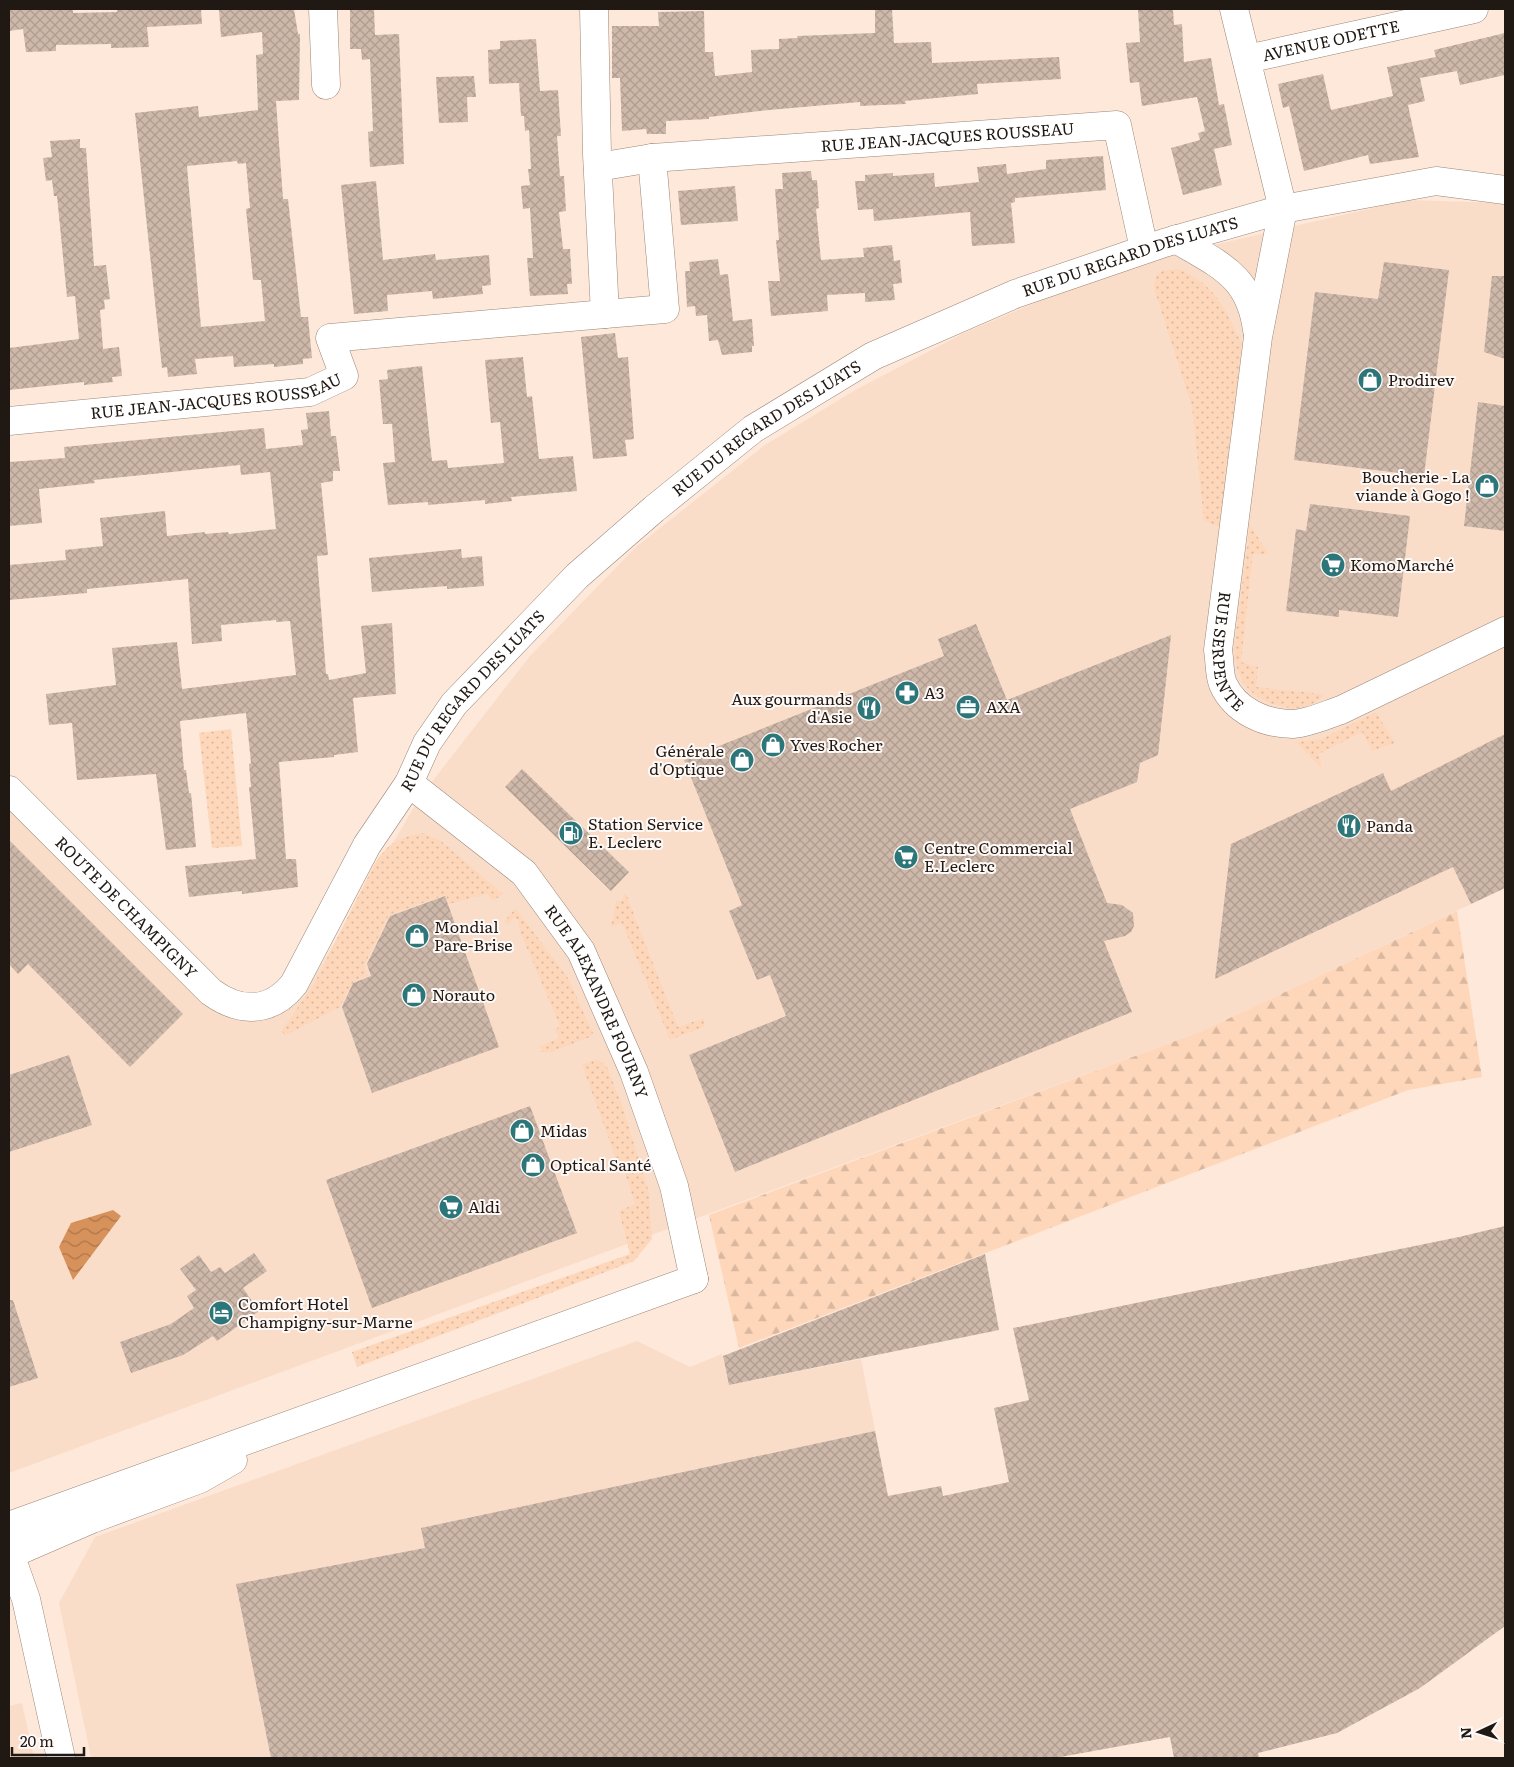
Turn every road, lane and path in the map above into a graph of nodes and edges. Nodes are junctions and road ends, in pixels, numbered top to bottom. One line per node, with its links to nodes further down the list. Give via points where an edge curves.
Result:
1 (323, 9): 6 (street)
2 (594, 9): 8 (street)
3 (1234, 9): 5 (street)
4 (1474, 9): 5 (street, AVENUE ODETTE)
5 (1247, 59): 10 (street)
6 (326, 85)
7 (652, 158): 8 (street, RUE JEAN-JACQUES ROUSSEAU); 12 (street, RUE JEAN-JACQUES ROUSSEAU, via 1117,125); 13 (street, RUE JEAN-JACQUES ROUSSEAU, via 665,309)
8 (598, 167): 13 (street)
9 (1505, 190): 10 (street, RUE DU REGARD DES LUATS, via 1436,181)
10 (1283, 209): 11 (street, RUE DU REGARD DES LUATS); 14 (street, RUE SERPENTE)
11 (1176, 239): 12 (street, RUE DU REGARD DES LUATS); 14 (street, RUE SERPENTE, via 1232,272 1254,308)
12 (1144, 249): 17 (street, RUE DU REGARD DES LUATS, via 1015,294 873,356 753,429 577,576 454,704 427,743)
13 (605, 314): 15 (street, RUE JEAN-JACQUES ROUSSEAU, via 330,338 344,376 310,392)
14 (1258, 336): 16 (street, RUE SERPENTE, via 1218,650 1223,684 1236,704 1258,718 1293,724 1317,719)
15 (9, 421)
16 (1505, 631)
17 (408, 783): 19 (street, RUE DU REGARD DES LUATS, via 367,845 294,984 273,1003); 20 (street, RUE ALEXANDRE FOURNY, via 524,873 582,951 634,1072 674,1186 694,1280)
18 (9, 790): 19 (street, ROUTE DE CHAMPIGNY, via 211,992 233,1005)
19 (254, 1009)
20 (291, 1426): 21 (street); 22 (street, via 200,1479)
21 (206, 1456): 22 (street); 24 (street)
22 (116, 1499): 23 (street); 24 (street)
23 (9, 1526)
24 (9, 1549): 25 (street, via 26,1599)
25 (61, 1758)

